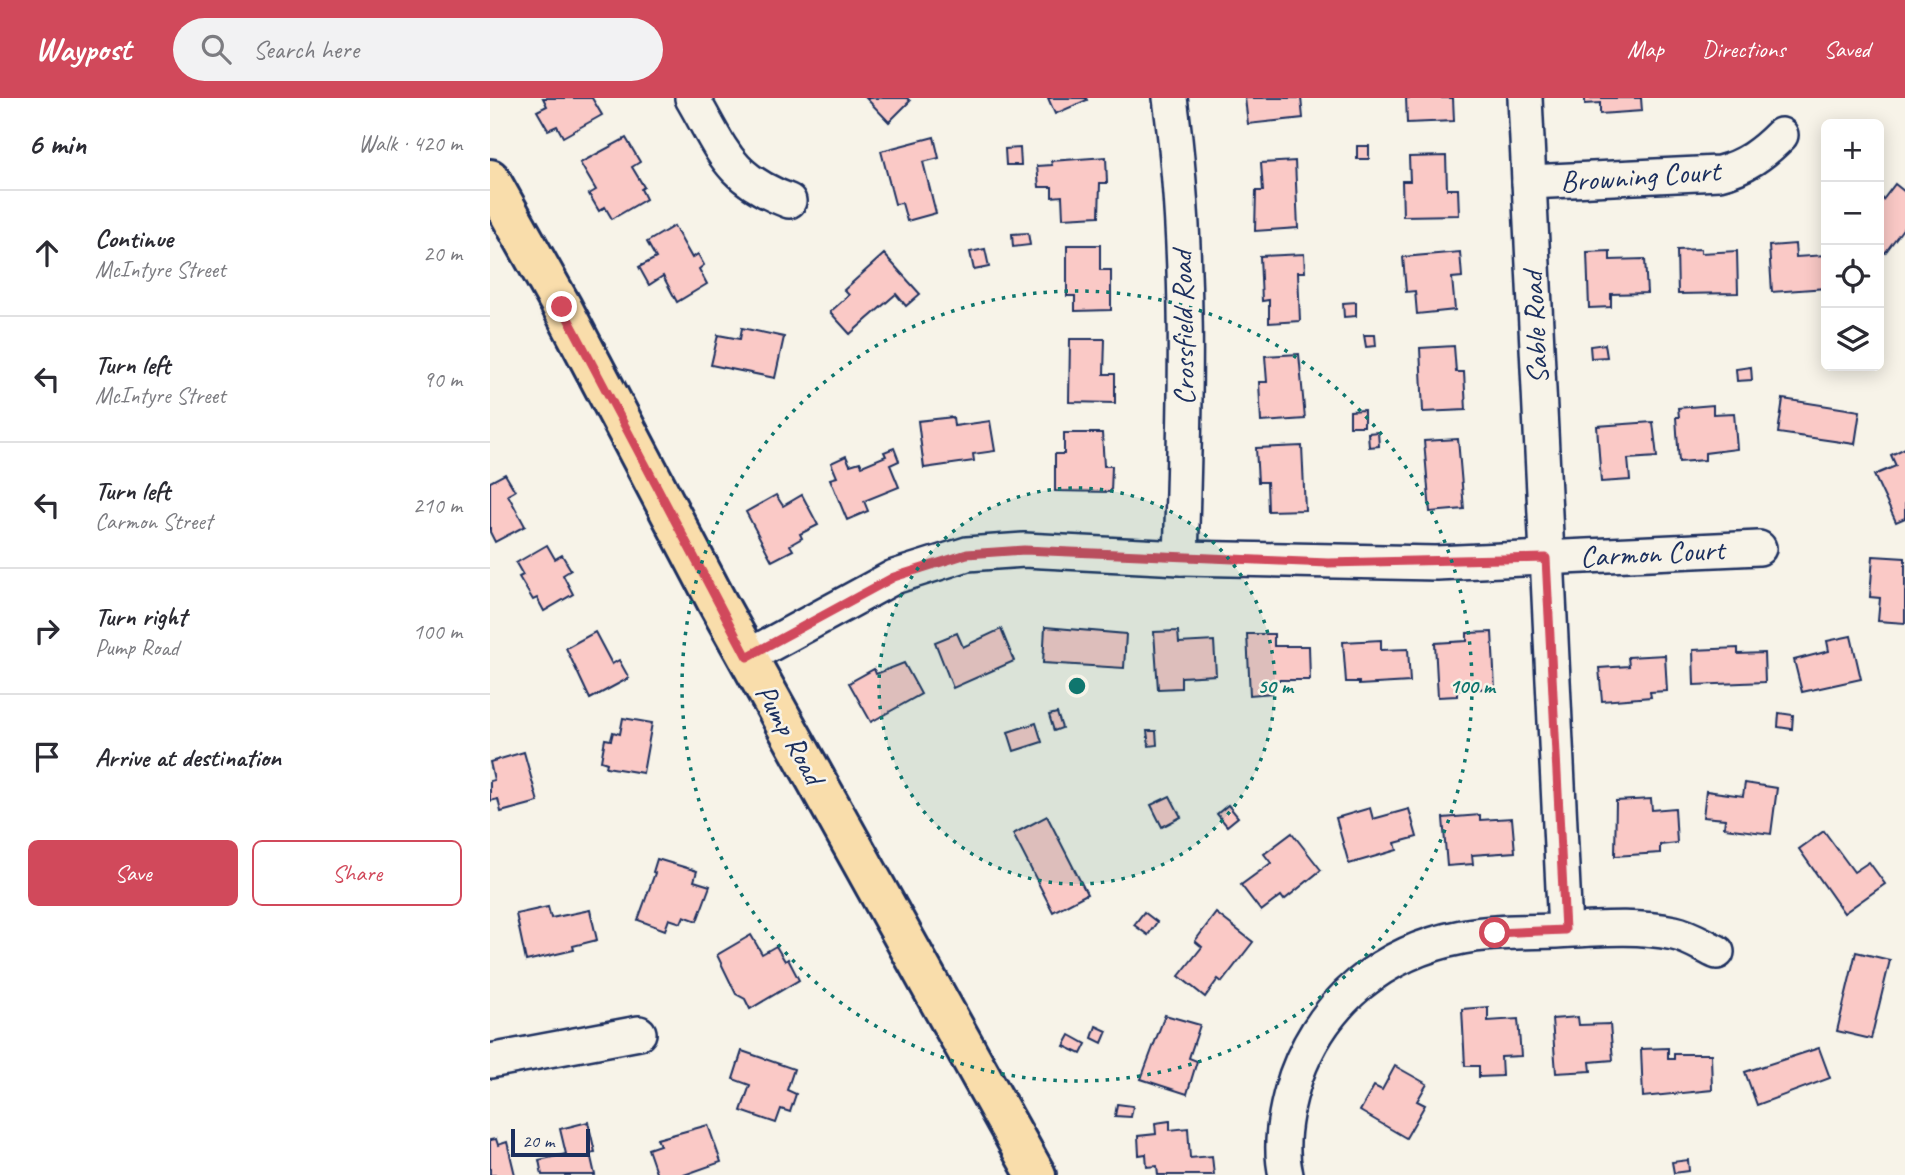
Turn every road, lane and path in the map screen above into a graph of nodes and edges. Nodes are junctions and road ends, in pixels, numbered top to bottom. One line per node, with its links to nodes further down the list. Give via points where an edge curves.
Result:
1 (692, 98): 7 (street, via 734,170 769,194)
2 (1170, 98): 9 (street, Crossfield Road, via 1178,152 1186,363)
3 (1524, 98): 6 (street, Sable Road)
4 (1781, 135): 6 (street, Browning Court, via 1763,153 1719,173)
5 (490, 179): 11 (main road, Pump Road)
6 (1529, 182): 10 (street, Sable Road)
7 (789, 201)
8 (1759, 548): 10 (street, Carmon Court)
9 (1181, 558): 10 (street, Carmon Court, via 1328,563); 11 (street, Carmon Court, via 1024,550 967,554 894,577)
10 (1546, 558): 12 (street, Sable Road)
11 (747, 657): 16 (main road, Pump Road)
12 (1565, 930): 13 (street, via 1673,932); 17 (street, via 1462,937 1419,949 1365,978 1328,1013 1308,1043 1288,1100 1283,1136)
13 (1717, 952)
14 (639, 1033): 15 (street)
15 (490, 1061)
16 (1036, 1175)
17 (1286, 1175)

